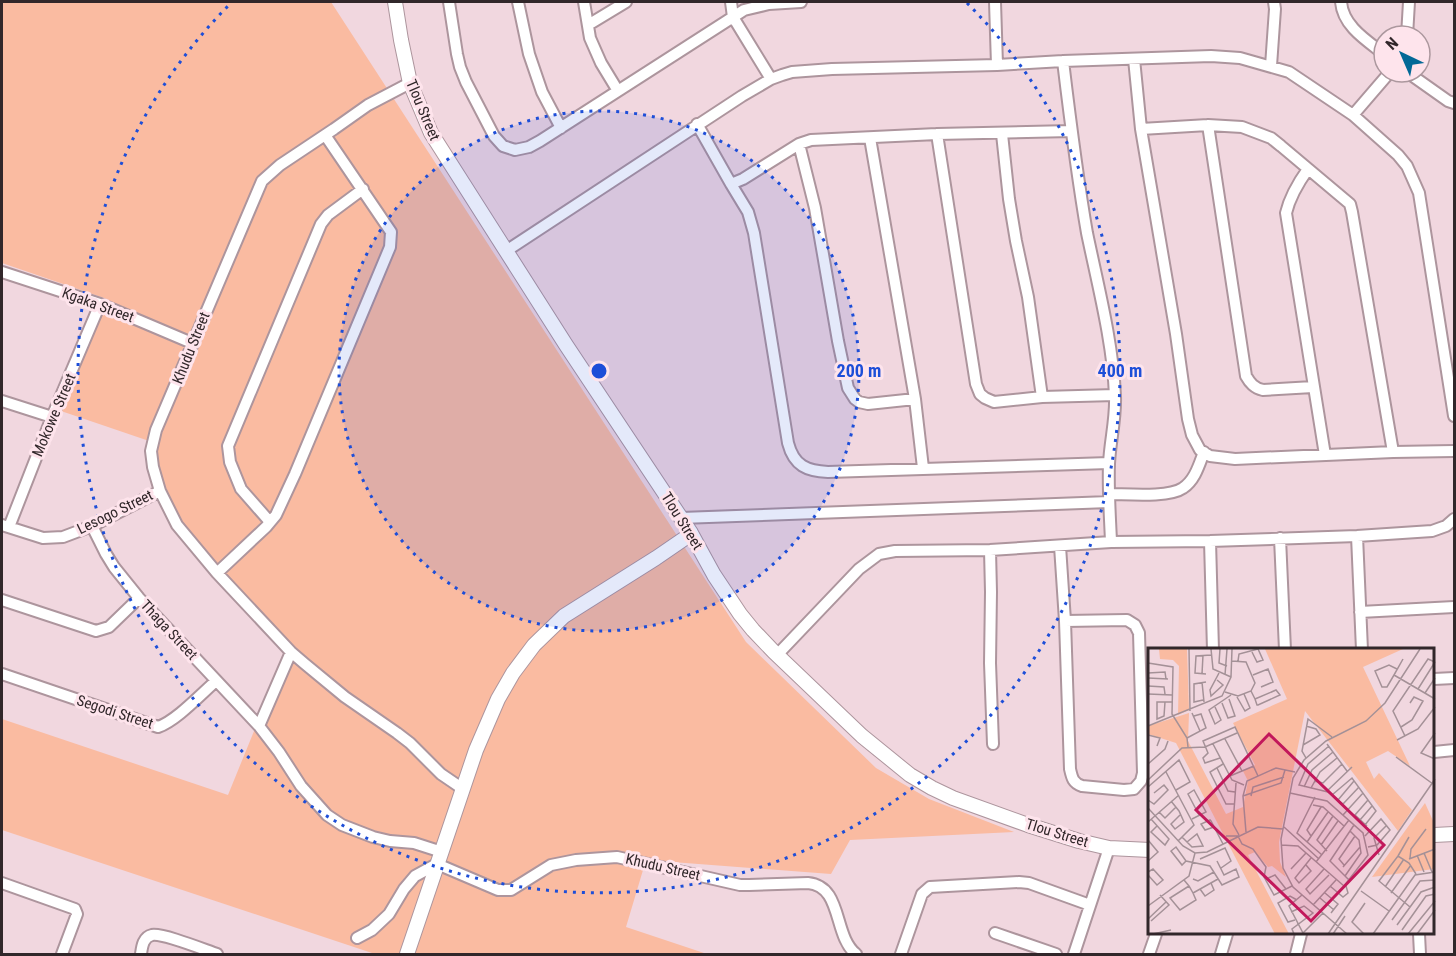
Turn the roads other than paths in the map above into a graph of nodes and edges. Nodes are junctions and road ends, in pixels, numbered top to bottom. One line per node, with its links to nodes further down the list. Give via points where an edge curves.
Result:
1 (395, 2): 21 (street, Tlou Street)
2 (449, 2): 29 (street, via 460,67 500,143 515,150)
3 (519, 2): 29 (street, via 529,54 542,92)
4 (584, 2): 14 (street)
5 (626, 2): 14 (street)
6 (731, 2): 12 (street)
7 (799, 2): 12 (street, via 769,3)
8 (995, 2): 18 (street)
9 (1274, 2): 19 (street)
10 (1341, 2): 15 (street, via 1351,26)
11 (1409, 2): 13 (street)
12 (733, 17): 20 (street); 24 (street)
13 (1408, 24)
14 (588, 25): 24 (street, via 590,38)
15 (1372, 44)
16 (1134, 59): 17 (street); 19 (street, via 1240,58); 30 (street)
17 (1063, 61): 18 (street); 31 (street)
18 (997, 65): 20 (street, via 832,69 792,72)
19 (1271, 66): 26 (street, via 1289,72)
20 (771, 79): 27 (street)
21 (410, 83): 34 (street, Khudu Street, via 368,105); 40 (street, Tlou Street, via 431,133)
22 (1380, 84): 26 (street)
23 (1424, 84): 25 (street)
24 (618, 91): 29 (street)
25 (1455, 103)
26 (1353, 115): 49 (street, via 1398,154 1419,193)
27 (697, 124): 38 (street); 40 (street)
28 (1208, 125): 30 (street); 37 (street, via 1242,127 1271,138); 44 (street, via 1246,376 1263,390)
29 (561, 128)
30 (1141, 129): 52 (street, via 1188,419 1192,435)
31 (1071, 131): 33 (street); 45 (street)
32 (938, 134): 33 (street); 35 (street); 46 (street, via 976,384 980,393 994,402)
33 (1002, 134): 46 (street)
34 (325, 135): 39 (street); 43 (street, Khudu Street, via 262,181)
35 (870, 138): 36 (street, via 822,138); 47 (street)
36 (799, 144): 38 (street); 47 (street, via 815,208 848,388 863,404)
37 (1308, 169): 44 (street, via 1288,201 1286,213); 53 (street, via 1350,204)
38 (731, 184): 56 (street, via 748,212 754,233 791,454 806,469 816,472)
39 (363, 189): 61 (street, via 391,232 390,247 295,474); 61 (street, via 321,224 228,446 230,462 242,489)
40 (507, 251): 59 (street, Tlou Street)
41 (2, 272): 42 (street, Kgaka Street)
42 (100, 304): 43 (street, Kgaka Street); 50 (street, Mokowe Street)
43 (192, 343): 57 (street, Khudu Street, via 152,444)
44 (1313, 387): 54 (street)
45 (1115, 395): 46 (street); 55 (street)
46 (1042, 397)
47 (915, 399): 56 (street)
48 (2, 401): 50 (street)
49 (1455, 416)
50 (52, 417): 62 (street, Mokowe Street)
51 (1455, 451): 53 (street)
52 (1204, 452): 54 (street, via 1216,458 1235,459); 58 (street, via 1195,476 1183,489 1167,494)
53 (1393, 452): 54 (street)
54 (1325, 455)
55 (1109, 463): 56 (street); 58 (street)
56 (923, 468)
57 (160, 490): 63 (street, Lesogo Street); 71 (street, Khudu Street, via 177,525)
58 (1109, 498): 59 (street); 68 (street)
59 (681, 518): 64 (street, Tlou Street)
60 (1455, 519): 65 (street, via 1432,531)
61 (270, 522): 71 (street)
62 (5, 526): 63 (street, Lesogo Street, via 43,538)
63 (92, 526): 72 (street, Thaga Street, via 114,567)
64 (691, 534): 81 (street, Tlou Street, via 740,614); 90 (street, via 564,616 534,645 498,699)
65 (1357, 536): 66 (street); 75 (street)
66 (1280, 538): 67 (street); 78 (street)
67 (1210, 541): 68 (street); 77 (street)
68 (1111, 542): 69 (street)
69 (1060, 546): 70 (street); 76 (street)
70 (990, 550): 81 (street, via 879,554); 87 (street)
71 (217, 573): 80 (street, Khudu Street)
72 (139, 598): 73 (street, via 110,627 96,632); 85 (street, Thaga Street)
73 (2, 600)
74 (1455, 607): 75 (street)
75 (1360, 612): 79 (street)
76 (1065, 621): 76 (street, via 1073,781 1082,786 1134,789 1143,773 1139,633 1127,620)
77 (1213, 648)
78 (1285, 648)
79 (1362, 648)
80 (291, 652): 86 (street); 90 (street, Khudu Street, via 345,697 410,742 441,774)
81 (777, 655): 93 (street, Tlou Street, via 862,736 932,788 1028,825)
82 (2, 674): 85 (street, Segodi Street, via 158,727)
83 (1455, 678): 84 (street)
84 (1435, 679)
85 (216, 681): 86 (street, Thaga Street)
86 (259, 726): 95 (street, Khudu Street, via 301,786 332,819 373,837 414,843)
87 (993, 744)
88 (1455, 750): 89 (street)
89 (1435, 752)
90 (463, 789): 95 (street)
91 (1455, 834): 92 (street)
92 (1435, 835)
93 (1108, 848): 94 (street, Tlou Street); 97 (street)
94 (1148, 850)
95 (440, 858): 103 (street, via 415,876 389,914); 107 (street); 108 (street, Khudu Street, via 498,890 511,890 551,865 617,857 740,885 813,883 831,898 844,939)
96 (2, 883): 104 (street, via 75,909 77,914)
97 (1090, 905): 109 (street, via 1029,883 930,887 922,894); 111 (street)
98 (995, 933): 110 (street)
99 (1155, 935): 112 (street)
100 (1226, 935): 113 (street)
101 (1301, 935): 114 (street)
102 (1419, 935): 115 (street)
103 (357, 938)
104 (62, 954)
105 (141, 954): 106 (street, via 143,943 153,935)
106 (217, 954)
107 (407, 954)
108 (856, 954)
109 (901, 954)
110 (1056, 954)
111 (1074, 954)
112 (1149, 954)
113 (1221, 954)
114 (1296, 954)
115 (1420, 954)

